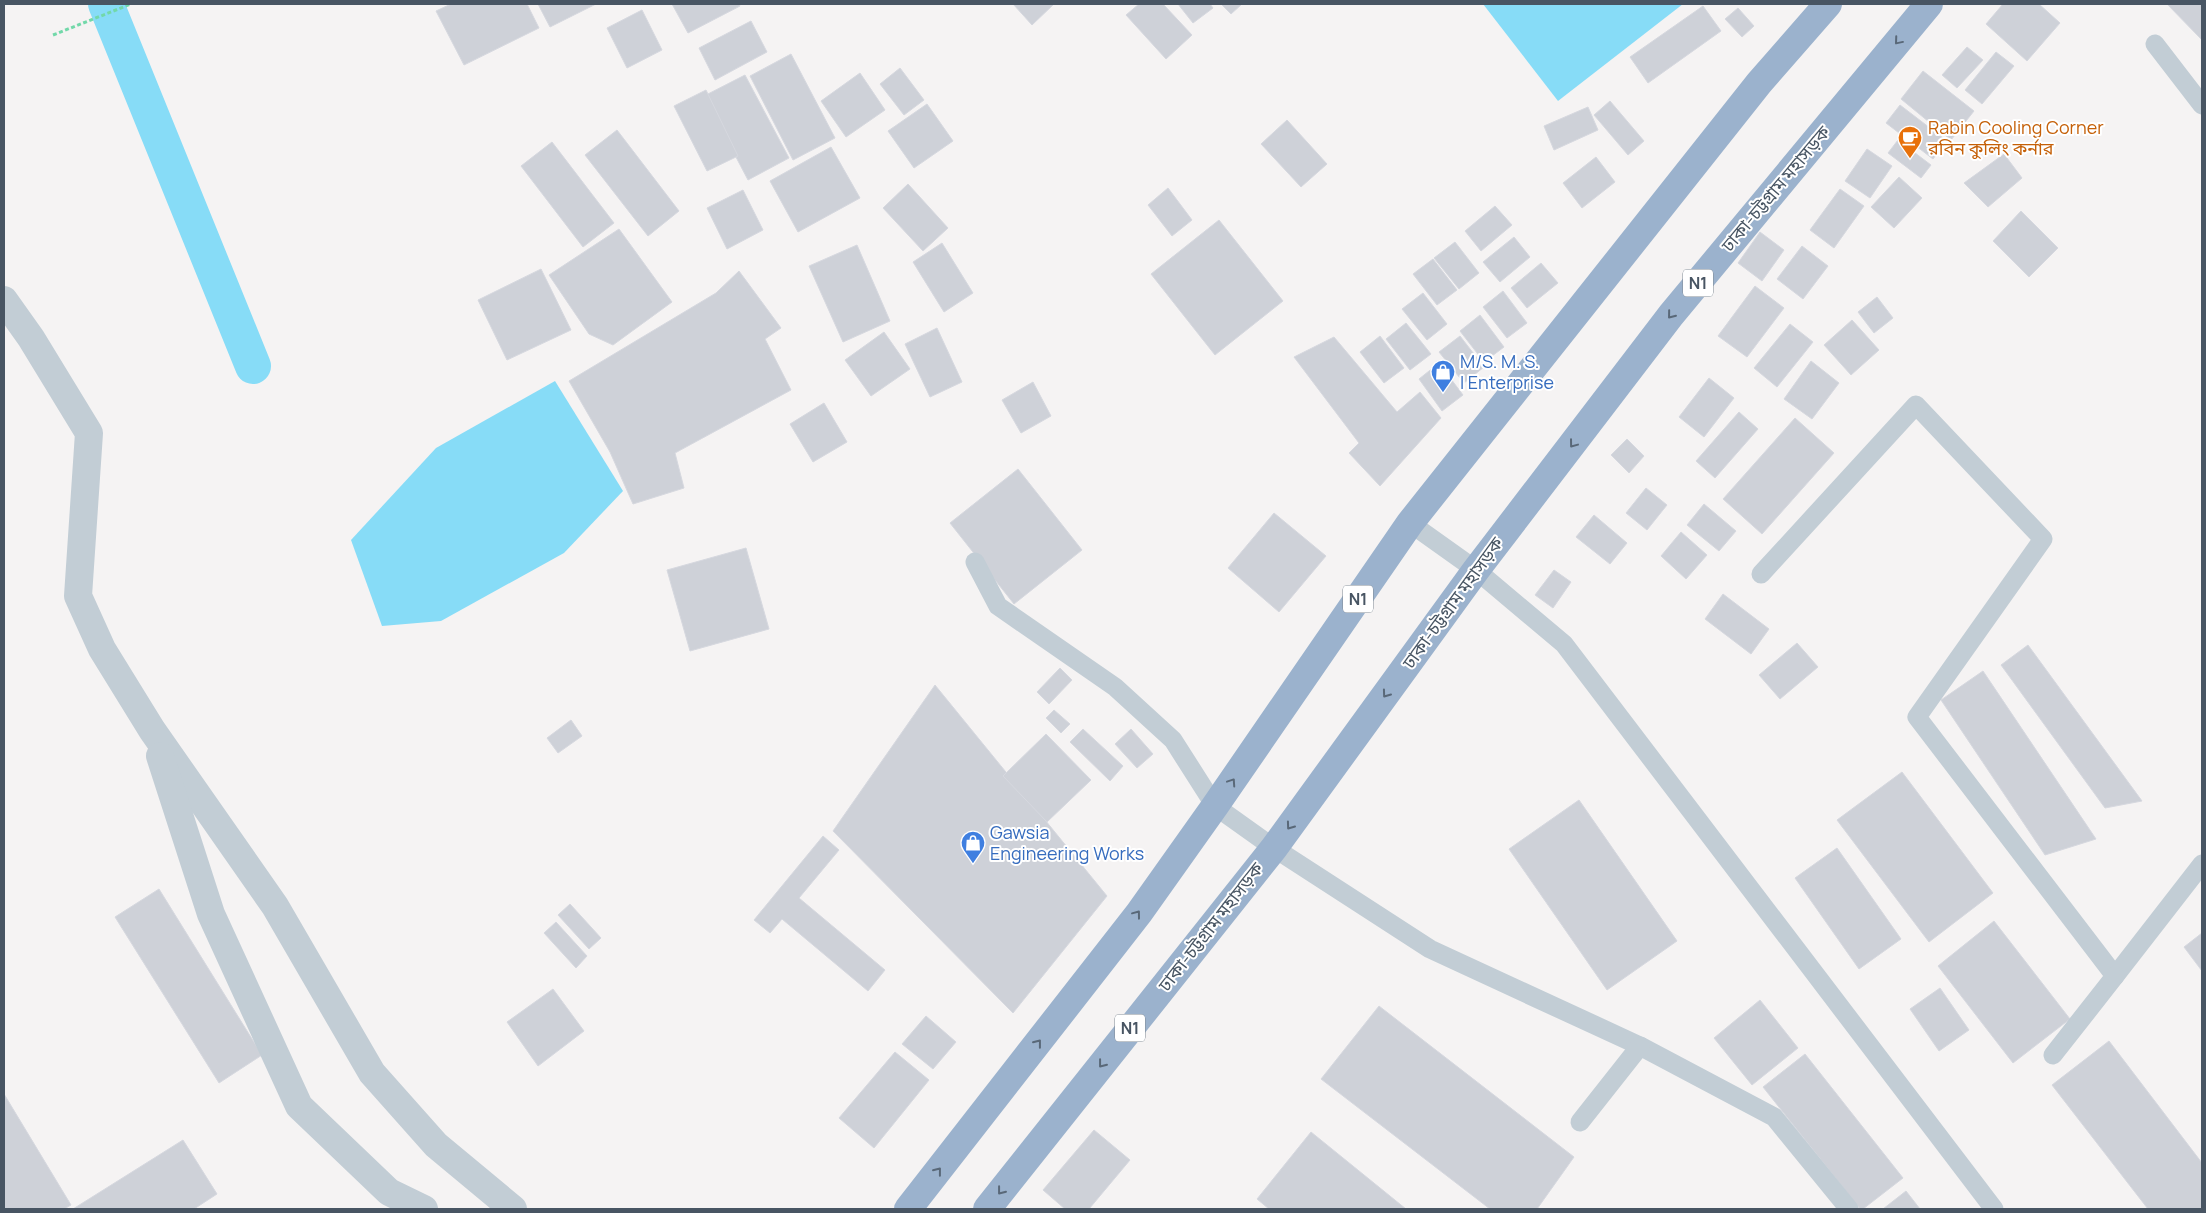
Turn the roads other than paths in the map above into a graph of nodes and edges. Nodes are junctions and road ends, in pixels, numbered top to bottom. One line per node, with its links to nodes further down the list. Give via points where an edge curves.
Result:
1 (1828, 4): 6 (highway, N1, via 1759,83)
2 (1929, 4): 8 (highway, ঢাকা-চট্টগ্রাম মহাসড়ক / N1, one-way to 8, via 1671,315)
3 (2155, 44): 4 (lane)
4 (2202, 105)
5 (4, 300): 10 (street, via 89,432 78,596 102,649)
6 (1410, 524): 8 (lane); 11 (highway, N1, one-way to 6)
7 (975, 562): 11 (lane, via 998,606 1115,687 1173,740)
8 (1476, 570): 12 (highway, ঢাকা-চট্টগ্রাম মহাসড়ক / N1, one-way to 12); 23 (lane, via 1564,644)
9 (1761, 574): 14 (lane, via 1916,405 2043,539 1917,717)
10 (152, 730): 18 (street, via 212,914 299,1106 389,1192); 19 (street, via 276,906 372,1073 436,1145)
11 (1216, 806): 12 (lane); 20 (highway, N1, one-way to 11, via 1138,913)
12 (1274, 848): 15 (lane, via 1430,949); 21 (highway, ঢাকা-চট্টগ্রাম মহাসড়ক / N1, one-way to 21)
13 (2202, 864): 14 (lane)
14 (2115, 976): 16 (lane)
15 (1640, 1046): 17 (lane); 22 (lane, via 1774,1117)
16 (2053, 1055)
17 (1580, 1122)
18 (424, 1209)
19 (514, 1209)
20 (908, 1209)
21 (987, 1209)
22 (1849, 1209)
23 (1994, 1209)

